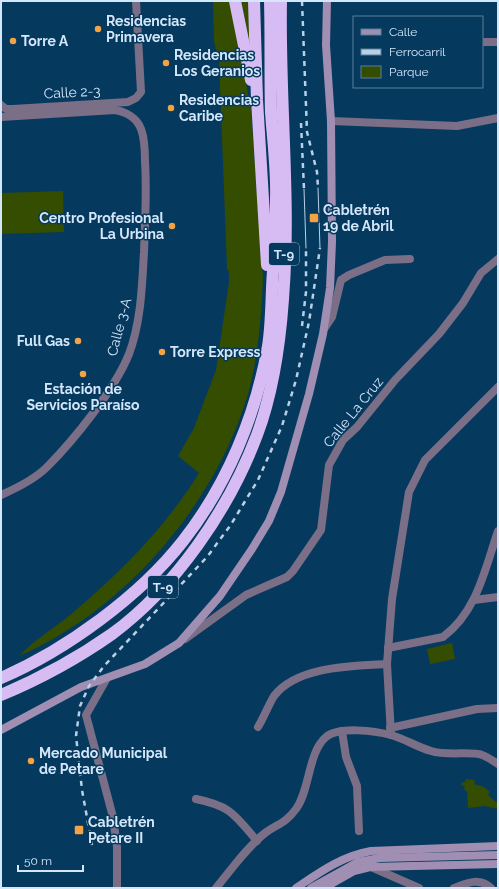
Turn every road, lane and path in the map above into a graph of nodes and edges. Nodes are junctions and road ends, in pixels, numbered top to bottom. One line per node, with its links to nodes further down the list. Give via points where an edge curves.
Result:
1 (136, 1): 10 (street, Calle 2-3, via 141,92 136,98 128,102 14,109 6,109)
2 (235, 1): 9 (highway, via 246,60)
3 (254, 1): 9 (highway)
4 (270, 1): 16 (highway, T-9, via 271,110 276,198)
5 (281, 1): 28 (highway, T-9, via 280,51 285,191 283,299 273,373 257,434 241,471 211,526 193,551 144,606 112,634)
6 (327, 1): 13 (street, via 326,45)
7 (483, 42): 8 (street)
8 (498, 42)
9 (257, 100): 16 (highway, via 266,263)
10 (1, 105)
11 (1, 117): 19 (street, Calle 3-A, via 115,110 124,112 140,127 144,137 147,189 143,285 129,354 90,416 47,467 18,487)
12 (498, 118): 13 (street, via 457,126)
13 (331, 121): 17 (street, via 332,242 330,288)
14 (410, 259): 17 (street, via 385,260 341,280 332,317)
15 (498, 259): 23 (street, Calle La Cruz, via 480,273 463,303 440,334 395,380 357,427 343,440 329,465 321,530 293,571 287,577 246,595)
16 (272, 285): 26 (highway, T-9, via 268,344 254,404 218,488 183,542 156,571 97,622 64,644)
17 (324, 328): 23 (street, via 309,394 288,468 269,522 220,596)
18 (498, 387): 24 (street, via 425,460 409,492 392,599)
19 (1, 495)
20 (498, 531): 22 (street)
21 (498, 597): 22 (street)
22 (474, 600): 24 (street, via 450,632 443,637)
23 (179, 643): 27 (street, via 139,667)
24 (388, 648): 25 (street)
25 (386, 664): 30 (street, via 351,666 293,679 275,696); 33 (street)
26 (1, 678)
27 (107, 678): 31 (street, via 82,687); 42 (street, via 86,716 113,817 117,847)
28 (1, 695)
29 (498, 708): 33 (street, via 477,709)
30 (258, 726)
31 (1, 730)
32 (342, 731): 33 (street); 36 (street, via 346,757 357,786); 37 (street, via 326,737 319,746 296,808 283,823)
33 (390, 731): 34 (street, via 431,751 452,755 481,754)
34 (498, 764)
35 (196, 799): 37 (street, via 232,811)
36 (359, 832)
37 (256, 841): 43 (street)
38 (498, 846): 44 (street, via 358,853 329,866)
39 (498, 855): 45 (street, via 380,858 358,862)
40 (498, 864): 41 (street)
41 (370, 867): 46 (street, via 354,871); 47 (street)
42 (117, 888)
43 (216, 888)
44 (296, 888)
45 (311, 888)
46 (324, 888)
47 (419, 888)
48 (454, 888): 49 (street, via 475,880)
49 (491, 888)

